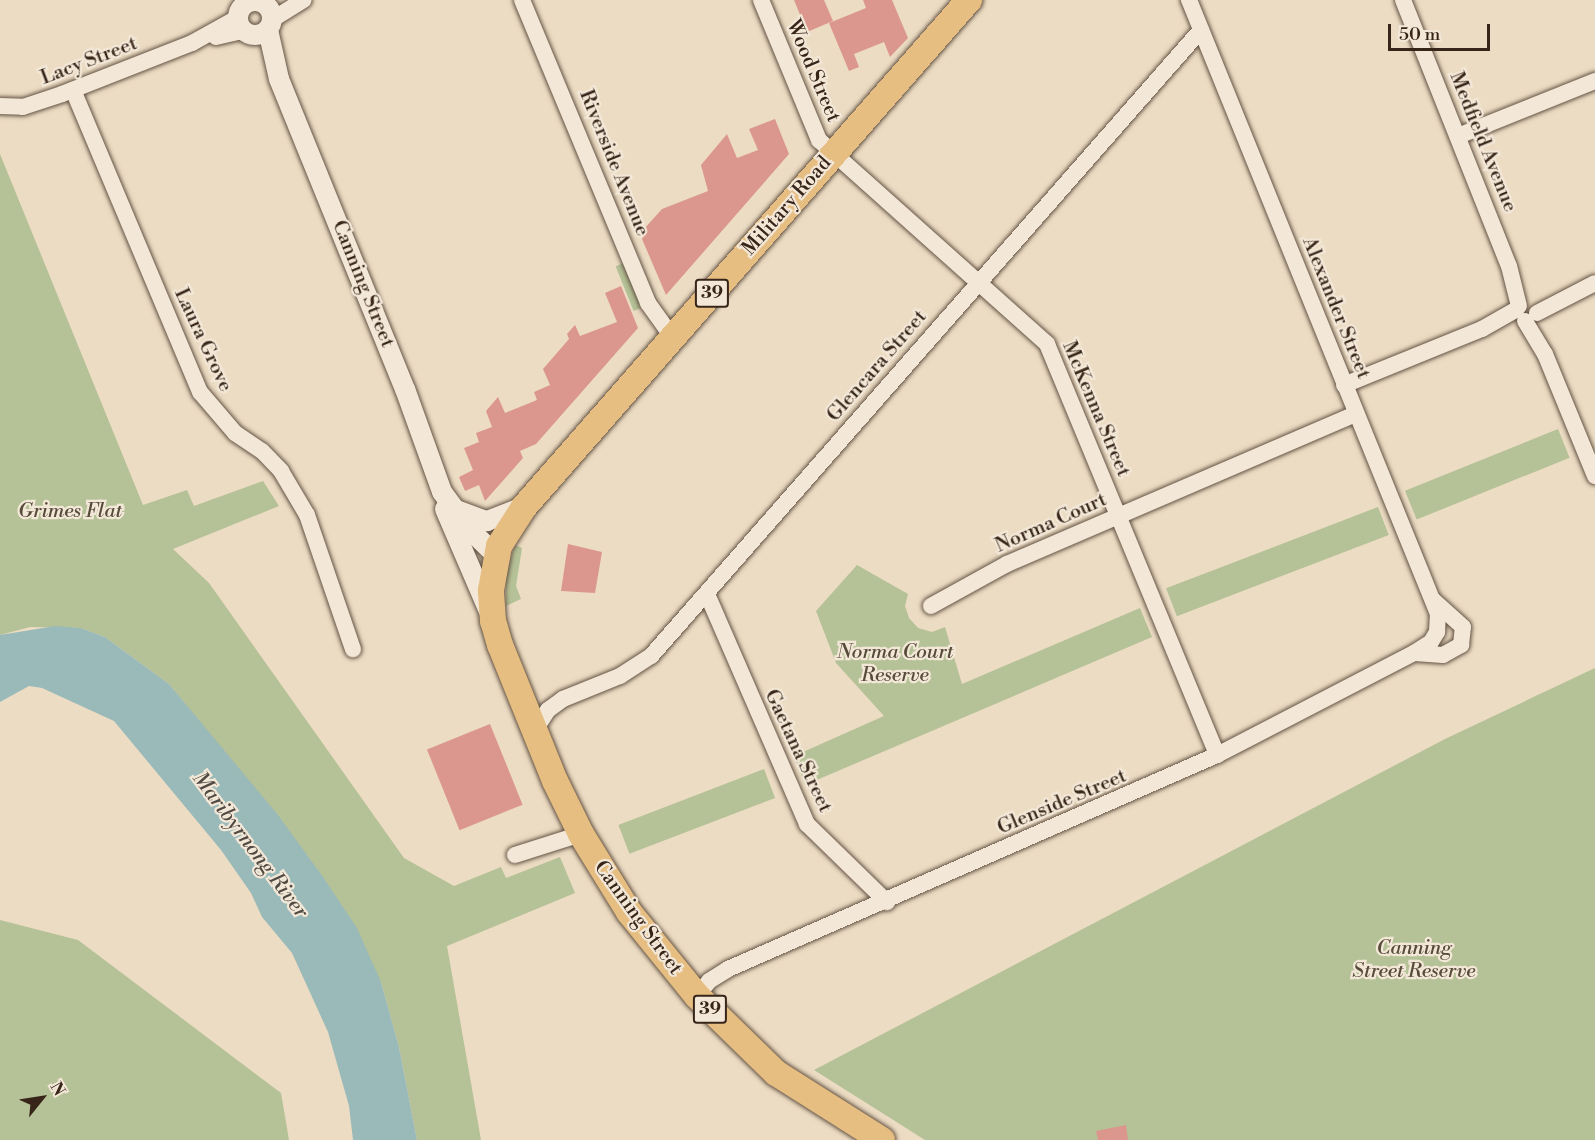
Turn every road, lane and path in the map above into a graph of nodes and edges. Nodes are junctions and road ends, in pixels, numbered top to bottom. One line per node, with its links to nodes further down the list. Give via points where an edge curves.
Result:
1 (299, 0): 8 (street, Lacy Street)
2 (304, 0): 8 (street)
3 (522, 0): 18 (street, Riverside Avenue, via 648,303)
4 (760, 0): 14 (street, Wood Street, via 814,132)
5 (969, 0): 14 (main road, Military Road / 39)
6 (1189, 0): 9 (street, Alexander Street)
7 (1403, 0): 13 (street, Medfield Avenue)
8 (254, 15): 11 (street, Lacy Street); 22 (street, Canning Street)
9 (1201, 30): 15 (street, Glencara Street); 19 (street, Alexander Street)
10 (1595, 81): 13 (street)
11 (73, 90): 12 (street, Lacy Street, via 23,107); 31 (street, Laura Grove, via 200,392 235,433 262,451 281,471 307,515)
12 (0, 106)
13 (1458, 136): 17 (street, Medfield Avenue)
14 (834, 152): 15 (street, McKenna Street); 18 (main road, Military Road / 39)
15 (980, 281): 24 (street, McKenna Street, via 1047,345); 26 (street, Glencara Street)
16 (1595, 284): 17 (street)
17 (1527, 311): 19 (street); 21 (street, Medfield Avenue)
18 (673, 338): 23 (main road, Military Road / 39)
19 (1344, 385): 20 (street, Alexander Street)
20 (1356, 414): 24 (street, Norma Court); 27 (street, Alexander Street)
21 (1595, 476)
22 (447, 499): 23 (street, via 482,521); 25 (street, Canning Street); 29 (street, Canning Street, via 444,506 465,563)
23 (524, 507): 25 (main road, Military Road / 39, via 504,535)
24 (1118, 516): 28 (street, Norma Court, via 1007,564); 36 (street, McKenna Street)
25 (496, 555): 29 (main road, Canning Street / 39, via 491,590)
26 (706, 594): 34 (street, Glencara Street, via 640,665); 39 (street, Gaetana Street, via 807,824)
27 (1431, 599): 30 (street, Alexander Street, via 1437,614); 32 (street, via 1463,627 1461,645 1443,655)
28 (931, 606)
29 (493, 621): 33 (main road, Canning Street / 39)
30 (1437, 632): 32 (street, Glenside Street, via 1431,642)
31 (353, 649)
32 (1414, 653): 36 (street, Glenside Street)
33 (521, 696): 34 (street, Glencara Street); 35 (main road, Canning Street / 39)
34 (563, 699): 35 (street, Glencara Street)
35 (534, 730): 37 (main road, Canning Street / 39)
36 (1217, 755): 39 (street, Glenside Street)
37 (581, 834): 38 (street); 40 (main road, Canning Street / 39, via 628,912)
38 (515, 855)
39 (887, 902): 40 (street, Glenside Street, via 728,969 709,981)
40 (697, 996): 41 (main road, Canning Street / 39, via 776,1073)
41 (882, 1140)

